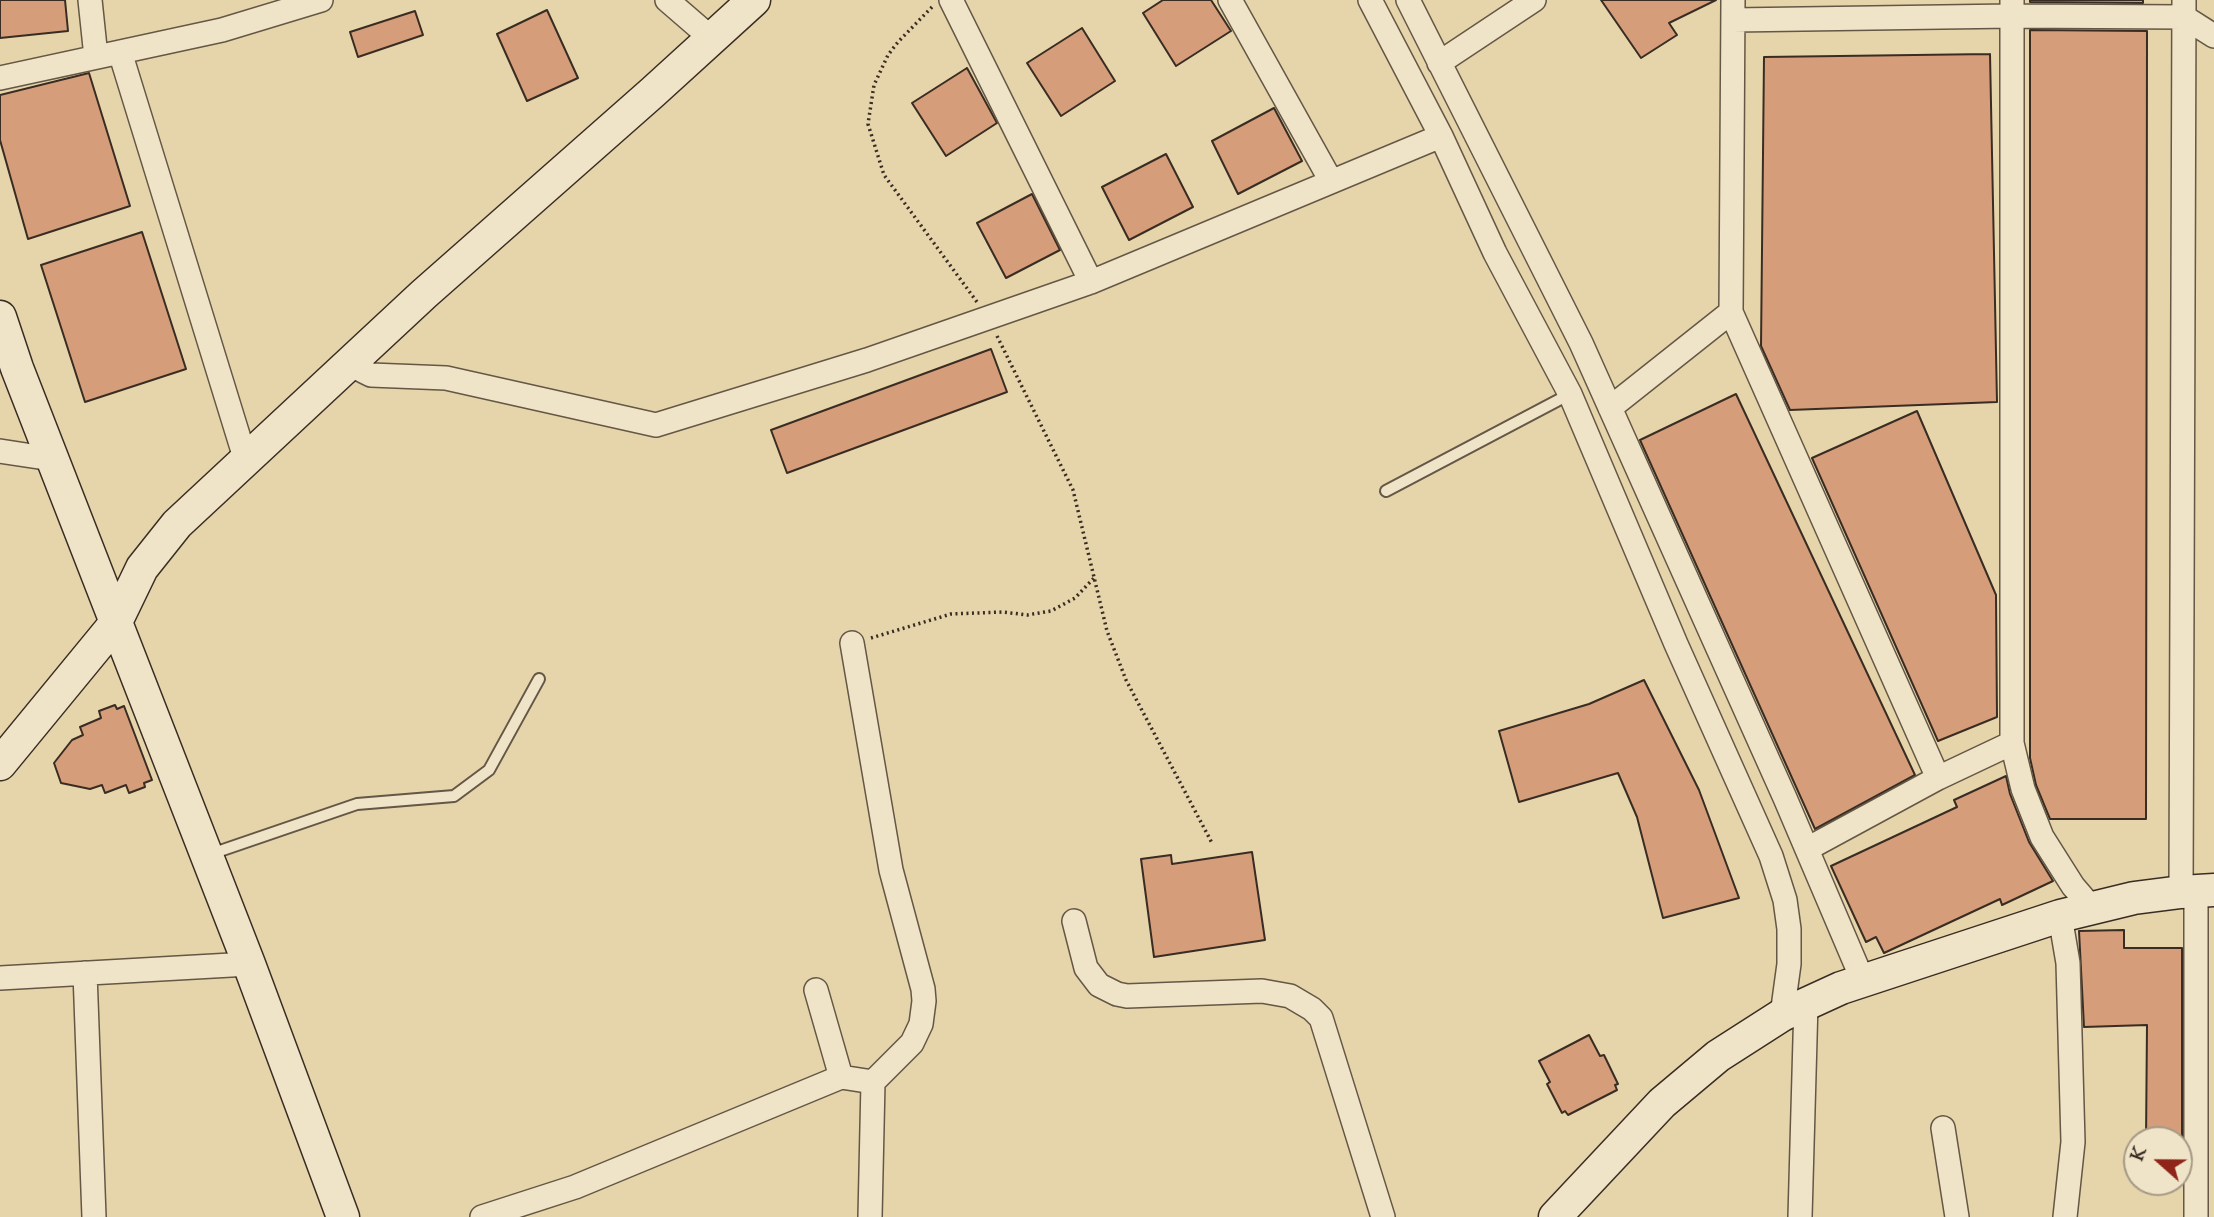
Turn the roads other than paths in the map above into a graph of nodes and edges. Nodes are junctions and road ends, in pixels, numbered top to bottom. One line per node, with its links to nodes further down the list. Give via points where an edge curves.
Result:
1 (90, 0): 17 (street)
2 (321, 0): 10 (street)
3 (667, 0): 15 (street)
4 (754, 0): 15 (street)
5 (951, 0): 22 (street)
6 (1230, 0): 21 (street)
7 (1370, 0): 20 (street)
8 (1408, 0): 18 (street)
9 (1534, 0): 18 (street)
10 (271, 8): 16 (street, via 222,30)
11 (2012, 8): 12 (street); 13 (street); 35 (street)
12 (2184, 8): 14 (street); 40 (street)
13 (1733, 10): 23 (street)
14 (2214, 36)
15 (711, 38): 25 (street)
16 (120, 52): 17 (street); 30 (street)
17 (96, 57): 19 (street)
18 (1439, 63): 27 (street)
19 (0, 78)
20 (1441, 136): 21 (street); 26 (street, via 1495,253)
21 (1331, 181): 22 (street)
22 (1091, 282): 25 (street, via 867,360 656,425 446,378 370,375)
23 (1731, 312): 27 (street); 37 (street)
24 (0, 317): 29 (street)
25 (349, 364): 30 (street)
26 (1570, 394): 31 (lane); 49 (street, via 1779,877 1789,929)
27 (1610, 408): 38 (street)
28 (0, 451): 29 (street)
29 (52, 459): 32 (street)
30 (246, 461): 32 (street, via 164,538 142,568)
31 (1386, 491)
32 (115, 624): 36 (street); 39 (street)
33 (852, 643): 51 (street, via 891,870 924,1002 912,1043)
34 (539, 679): 39 (lane, via 489,770 454,796 356,804)
35 (2012, 743): 37 (street); 41 (street, via 2023,789 2042,837)
36 (0, 764)
37 (1938, 778): 38 (street)
38 (1807, 849): 47 (street)
39 (207, 855): 44 (street)
40 (2197, 891): 41 (street); 62 (street)
41 (2091, 907): 42 (street)
42 (2060, 916): 47 (street); 61 (street, via 2068,963 2073,1142)
43 (1074, 921): 57 (street, via 1086,968 1099,985 1117,994 1262,991 1290,996 1312,1009 1321,1018)
44 (249, 964): 45 (street); 54 (street)
45 (85, 973): 46 (street); 53 (street)
46 (0, 978)
47 (1863, 981): 49 (street)
48 (816, 990): 50 (street)
49 (1794, 1009): 58 (street, via 1692,1076); 59 (street)
50 (841, 1077): 51 (street); 55 (street, via 575,1187)
51 (873, 1082): 56 (street)
52 (1943, 1128): 60 (street)
53 (94, 1217)
54 (343, 1217)
55 (482, 1217)
56 (870, 1217)
57 (1383, 1217)
58 (1555, 1217)
59 (1800, 1217)
60 (1957, 1217)
61 (2065, 1217)
62 (2196, 1217)

